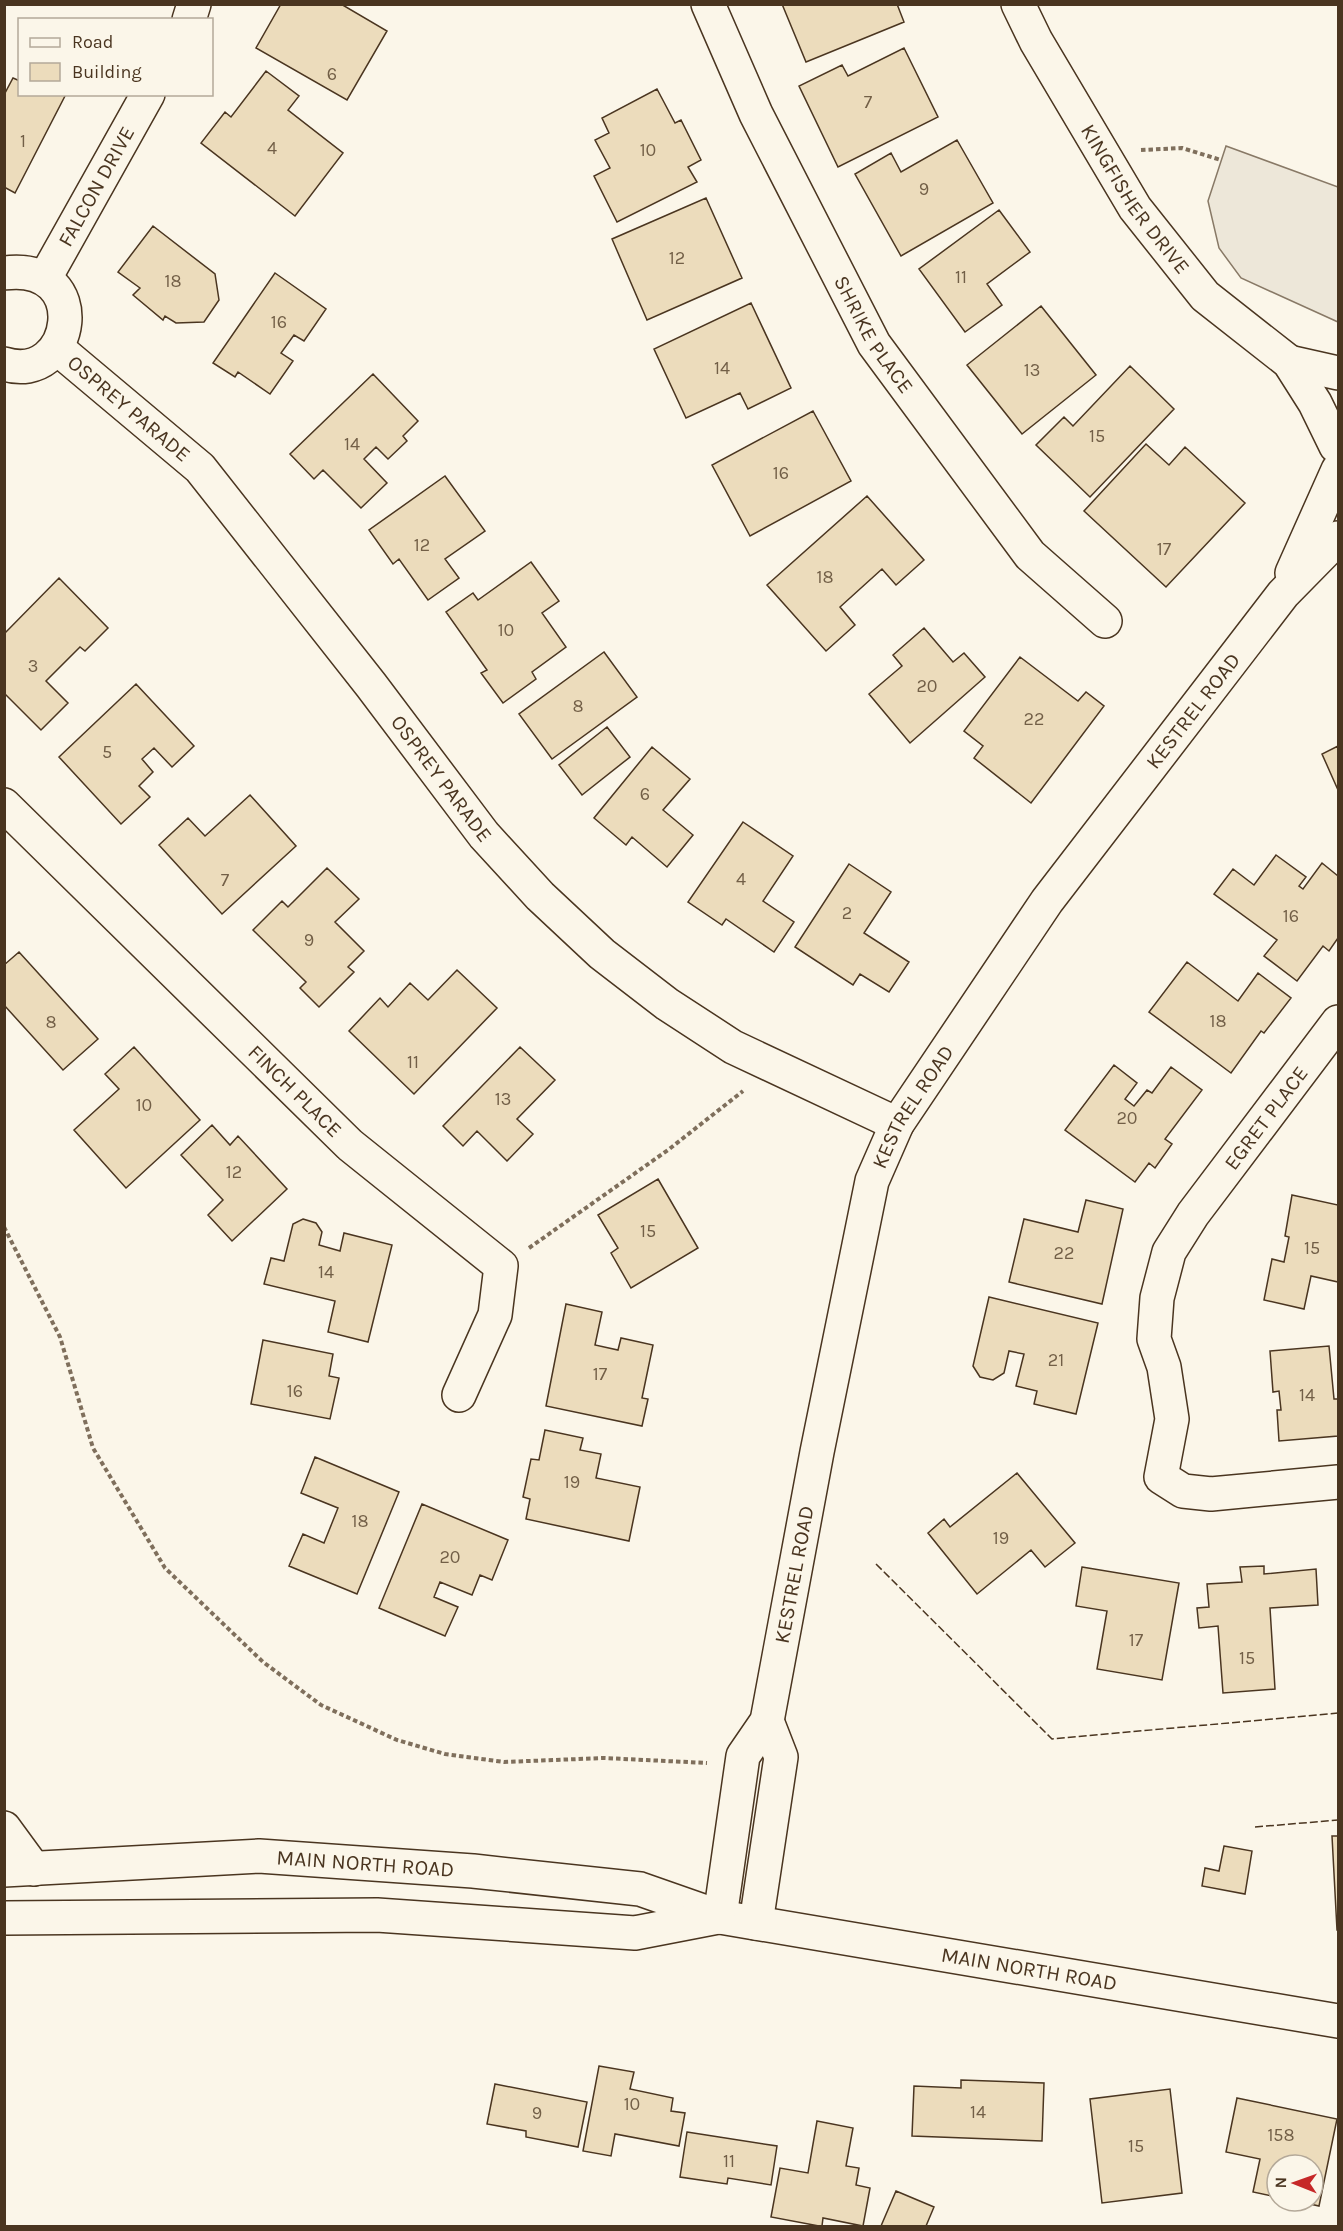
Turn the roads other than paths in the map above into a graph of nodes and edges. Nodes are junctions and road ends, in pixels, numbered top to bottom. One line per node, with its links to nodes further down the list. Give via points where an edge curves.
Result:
1 (708, 4): 13 (main road, SHRIKE PLACE, via 756,114 874,344 1030,555)
2 (1018, 4): 7 (main road, KINGFISHER DRIVE, via 1135,208 1204,296)
3 (147, 96): 5 (main road, FALCON DRIVE)
4 (4, 273): 5 (main road, via 24,271)
5 (45, 278): 6 (main road, via 62,298 67,324)
6 (57, 348): 8 (main road, via 38,363 15,368); 16 (main road, OSPREY PARADE, via 200,468 484,835 540,896 602,954 667,1005 733,1047)
7 (1289, 362): 9 (main road, KINGFISHER DRIVE); 10 (main road, KINGFISHER DRIVE, via 1315,403)
8 (4, 364)
9 (1338, 373)
10 (1338, 452): 12 (main road, KESTREL ROAD)
11 (1338, 538): 12 (main road, KESTREL ROAD)
12 (1283, 594): 16 (main road, KESTREL ROAD, via 1047,901)
13 (1105, 621)
14 (4, 805): 17 (main road, FINCH PLACE, via 350,1145 501,1266 495,1315)
15 (1338, 1022): 18 (main road, EGRET PLACE, via 1193,1214 1169,1252 1157,1298 1154,1339 1164,1366 1172,1419 1161,1477 1183,1491 1211,1494)
16 (897, 1124): 19 (main road, KESTREL ROAD, via 872,1180)
17 (459, 1395)
18 (1338, 1482)
19 (767, 1720): 22 (main road, KESTREL ROAD, via 743,1756); 24 (main road, via 781,1757)
20 (4, 1828): 21 (main road)
21 (19, 1870): 22 (main road, MAIN NORTH ROAD, via 259,1856 295,1858 640,1889)
22 (720, 1917): 23 (main road, MAIN NORTH ROAD, via 635,1933 377,1916); 24 (main road, MAIN NORTH ROAD)
23 (4, 1918)
24 (756, 1923): 25 (main road, MAIN NORTH ROAD)
25 (1338, 2020)

